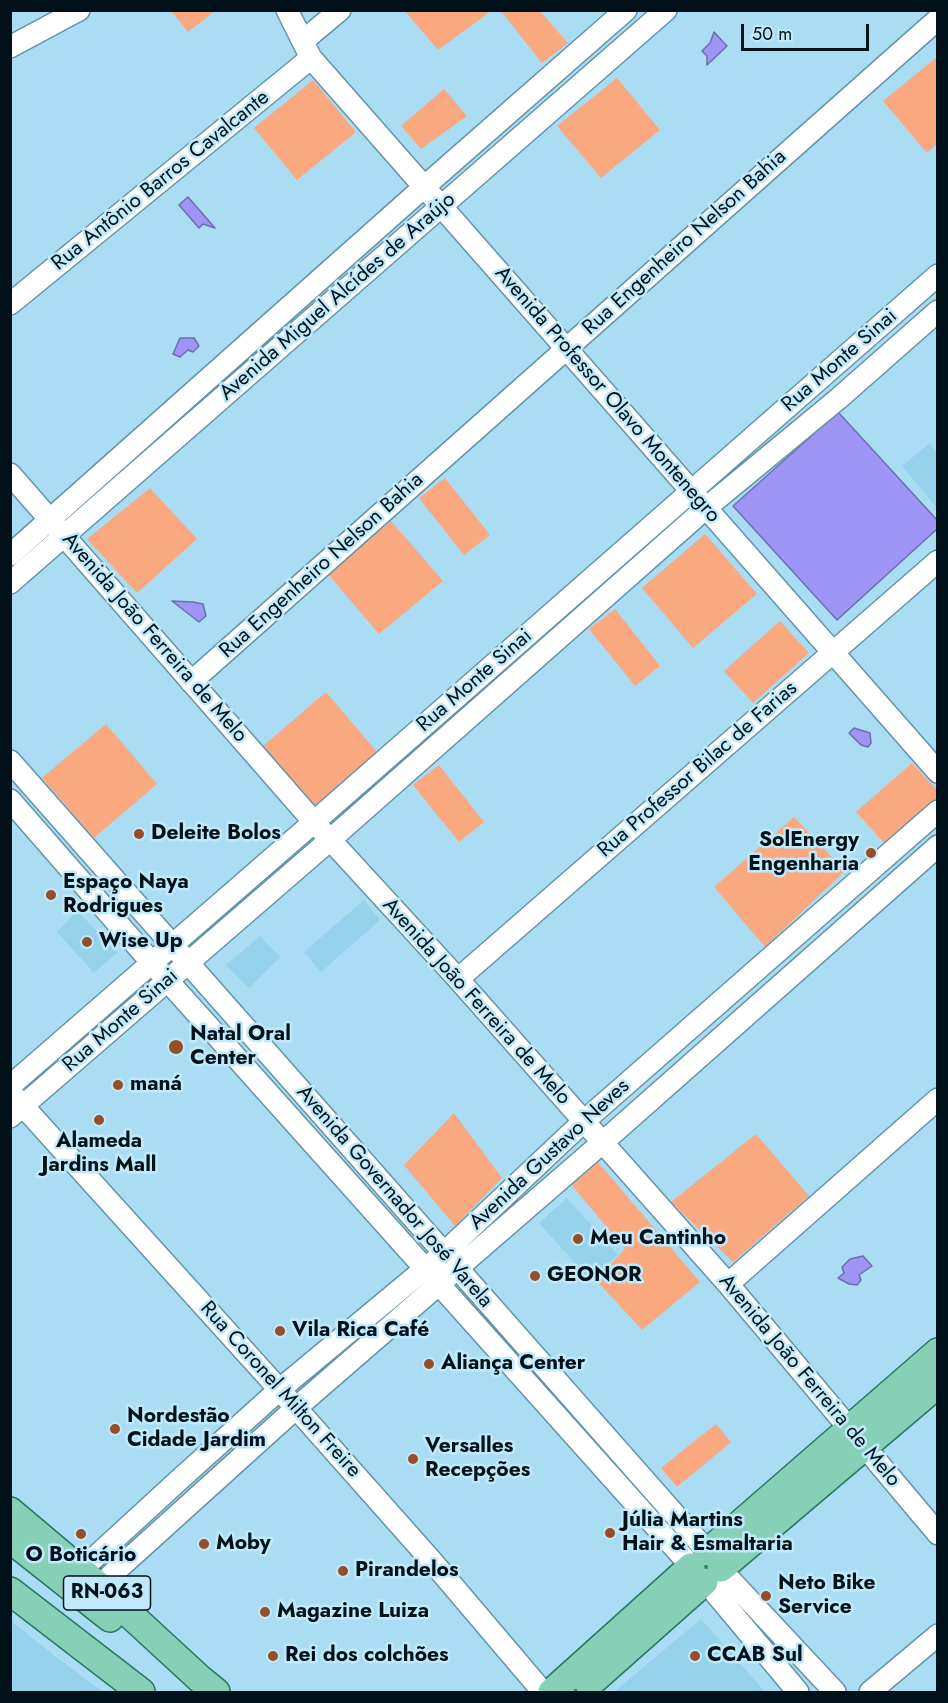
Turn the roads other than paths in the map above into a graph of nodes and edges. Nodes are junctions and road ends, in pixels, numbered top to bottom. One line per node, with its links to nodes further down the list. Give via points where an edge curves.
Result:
1 (79, 10): 7 (street)
2 (287, 10): 8 (street, Avenida Professor Olavo Montenegro)
3 (340, 10): 8 (street, Rua Antônio Barros Cavalcante)
4 (626, 10): 9 (street, Avenida Miguel Alcídes de Araújo)
5 (666, 10): 10 (street, Avenida Miguel Alcídes de Araújo)
6 (935, 18): 14 (street, Rua Engenheiro Nelson Bahia)
7 (10, 47)
8 (307, 50): 9 (street, Avenida Professor Olavo Montenegro); 12 (street, Rua Antônio Barros Cavalcante)
9 (424, 187): 10 (street, Avenida Professor Olavo Montenegro); 18 (street, Avenida Miguel Alcídes de Araújo)
10 (441, 207): 14 (street, Avenida Professor Olavo Montenegro); 19 (street, Avenida Miguel Alcídes de Araújo)
11 (938, 274): 16 (street, Rua Monte Sinai)
12 (10, 304)
13 (938, 311): 17 (street, Rua Monte Sinai)
14 (566, 349): 16 (street, Avenida Professor Olavo Montenegro); 24 (street, Rua Engenheiro Nelson Bahia)
15 (10, 474): 18 (street, Avenida João Ferreira de Melo)
16 (692, 492): 17 (street, Avenida Professor Olavo Montenegro); 29 (street, Rua Monte Sinai)
17 (706, 508): 23 (street, Avenida Professor Olavo Montenegro); 30 (street, Rua Monte Sinai)
18 (50, 519): 19 (street, Avenida João Ferreira de Melo); 20 (street, Avenida Miguel Alcídes de Araújo)
19 (65, 536): 22 (street, Avenida Miguel Alcídes de Araújo); 24 (street, Avenida João Ferreira de Melo)
20 (10, 555)
21 (938, 561): 23 (street, Rua Professor Bilac de Farias)
22 (10, 583)
23 (832, 652): 26 (street, Avenida Professor Olavo Montenegro); 35 (street, Rua Professor Bilac de Farias)
24 (191, 682): 29 (street, Avenida João Ferreira de Melo)
25 (10, 761): 32 (street, Avenida Governador José Varela)
26 (938, 772)
27 (10, 800): 33 (street, Avenida Governador José Varela)
28 (938, 811): 40 (street, Avenida Gustavo Neves)
29 (314, 822): 30 (street, Avenida João Ferreira de Melo); 32 (street, Rua Monte Sinai)
30 (330, 840): 34 (street, Rua Monte Sinai); 35 (street, Avenida João Ferreira de Melo)
31 (938, 846): 41 (street, Avenida Gustavo Neves)
32 (173, 946): 33 (street, Rua Monte Sinai); 34 (street, Avenida Governador José Varela)
33 (153, 963): 36 (street, Avenida Governador José Varela); 37 (street, Rua Monte Sinai)
34 (188, 963): 36 (street, Rua Monte Sinai); 42 (street, Avenida Governador José Varela)
35 (458, 979): 40 (street, Avenida João Ferreira de Melo)
36 (167, 980): 39 (street, Rua Monte Sinai); 43 (street, Avenida Governador José Varela)
37 (10, 1086)
38 (938, 1099): 44 (street)
39 (15, 1105): 47 (street, Rua Coronel Milton Freire)
40 (583, 1122): 41 (street, Avenida João Ferreira de Melo); 42 (street, Avenida Gustavo Neves)
41 (602, 1143): 42 (street, Avenida Gustavo Neves); 44 (street, Avenida João Ferreira de Melo)
42 (451, 1261): 43 (street, Avenida Gustavo Neves); 55 (street, Avenida Governador José Varela)
43 (432, 1276): 47 (street, Avenida Gustavo Neves); 48 (street, Avenida Gustavo Neves); 55 (street, Avenida Governador José Varela)
44 (728, 1284): 49 (street, Avenida João Ferreira de Melo)
45 (938, 1352): 49 (main road)
46 (938, 1384): 49 (main road)
47 (279, 1389): 48 (street, Rua Coronel Milton Freire); 50 (street, Avenida Gustavo Neves)
48 (296, 1408): 51 (street, Avenida Gustavo Neves); 61 (street, Rua Coronel Milton Freire)
49 (856, 1438): 53 (street, Avenida João Ferreira de Melo); 55 (main road)
50 (179, 1480): 51 (street); 56 (street, Avenida Gustavo Neves)
51 (197, 1497): 56 (street, Avenida Gustavo Neves)
52 (10, 1511): 56 (main road, RN-063)
53 (938, 1534)
54 (10, 1539): 59 (main road, via 155,1654)
55 (706, 1567): 62 (main road); 63 (main road); 64 (street, Avenida Governador José Varela); 65 (street, Avenida Governador José Varela)
56 (90, 1578): 59 (main road, RN-063)
57 (10, 1591): 60 (main road, RN-063)
58 (938, 1635): 66 (street)
59 (208, 1686)
60 (141, 1692)
61 (543, 1692)
62 (552, 1692)
63 (579, 1692)
64 (798, 1692)
65 (835, 1692)
66 (870, 1692)

